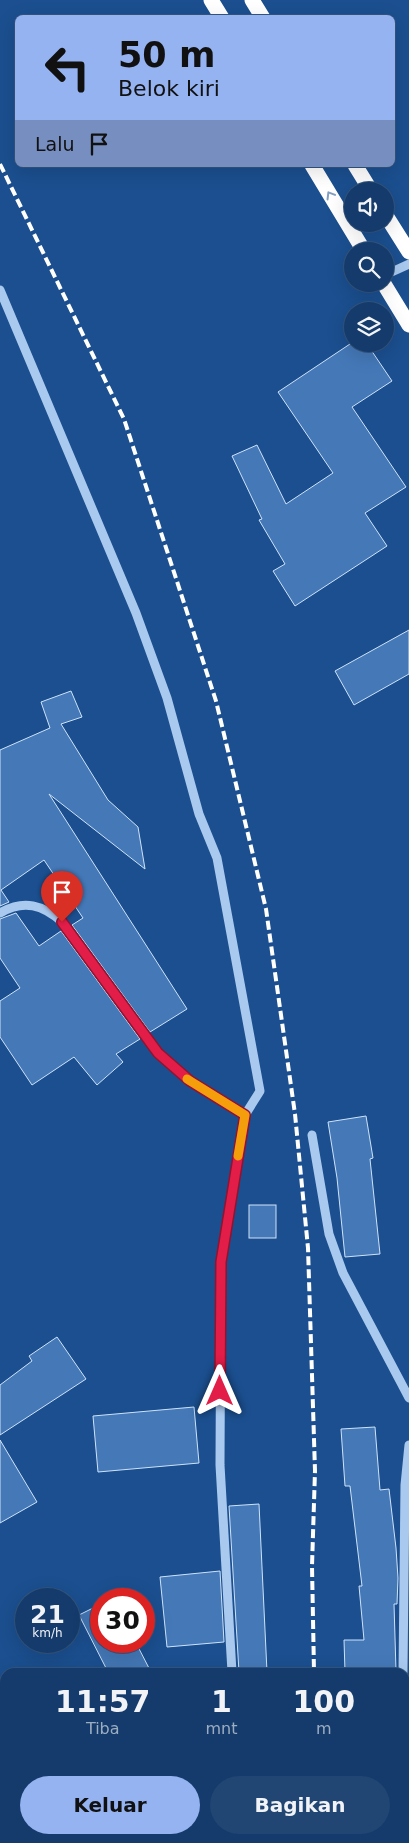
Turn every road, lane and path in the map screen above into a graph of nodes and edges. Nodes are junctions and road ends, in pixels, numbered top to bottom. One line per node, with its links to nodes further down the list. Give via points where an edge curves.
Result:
1 (211, 0): 3 (highway)
2 (252, 0): 4 (highway)
3 (220, 15)
4 (261, 15)
5 (313, 167): 9 (highway, one-way to 5)
6 (356, 167): 7 (highway)
7 (365, 182)
8 (394, 228): 10 (highway)
9 (359, 242)
10 (409, 252)
11 (409, 264): 12 (street)
12 (394, 271)
13 (0, 290): 17 (street, via 136,613 167,698 199,814 217,858 260,1091)
14 (389, 292): 15 (highway)
15 (409, 325)
16 (0, 913): 17 (street, via 11,906 29,904 53,914 158,1053 190,1081)
17 (245, 1115): 21 (street, via 221,1262 220,1465)
18 (312, 1135): 19 (street, via 329,1234 347,1281)
19 (409, 1398)
20 (409, 1445): 22 (street, via 405,1485)
21 (232, 1668)
22 (403, 1668)

